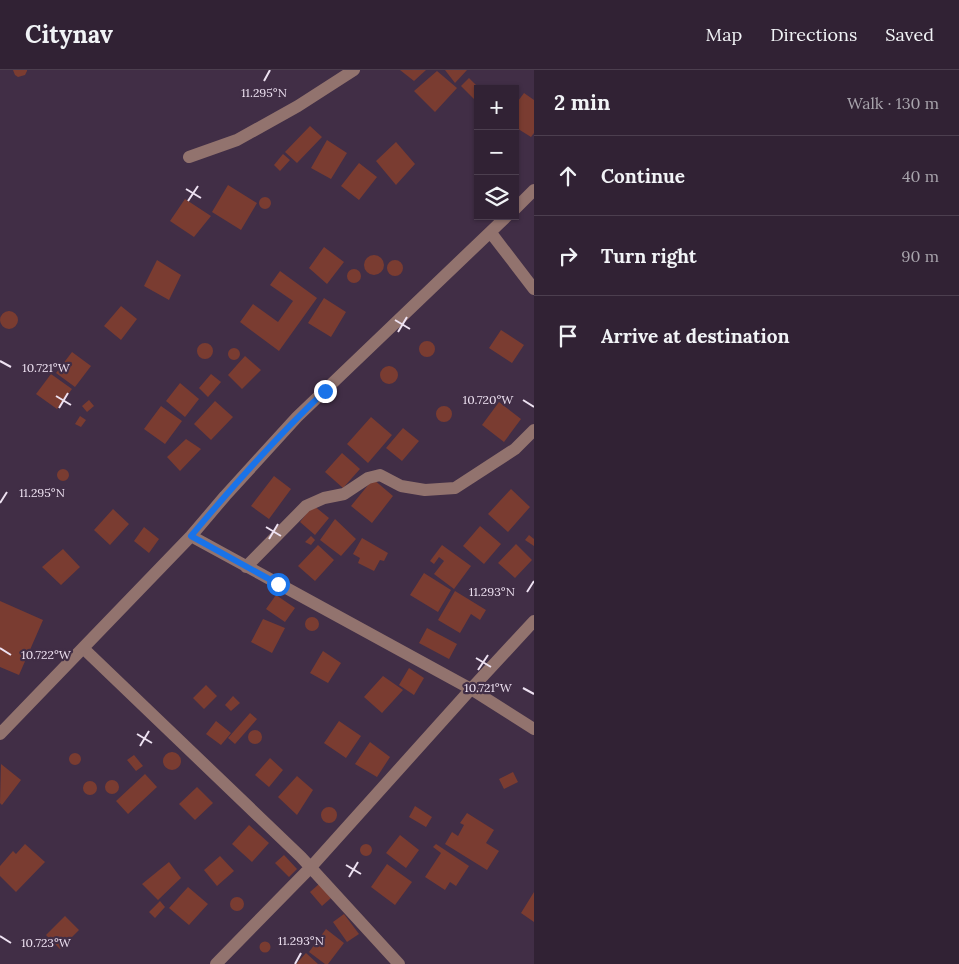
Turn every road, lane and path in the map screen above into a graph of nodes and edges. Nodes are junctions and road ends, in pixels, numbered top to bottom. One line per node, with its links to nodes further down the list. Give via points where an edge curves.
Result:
1 (354, 70): 2 (street, via 236,140)
2 (189, 157)
3 (534, 190): 4 (street)
4 (519, 205)
5 (504, 220): 6 (street)
6 (491, 233): 7 (street); 9 (street, via 297,417)
7 (534, 289)
8 (534, 430): 10 (street, via 515,449 455,488 425,490 401,486 380,475 368,478 344,494 306,506)
9 (191, 536): 10 (street); 12 (street)
10 (246, 566): 13 (street)
11 (534, 621): 13 (street)
12 (83, 648): 15 (street); 16 (street)
13 (471, 689): 14 (street); 16 (street)
14 (534, 729)
15 (0, 734)
16 (311, 867): 17 (street); 18 (street)
17 (216, 964)
18 (400, 964)

